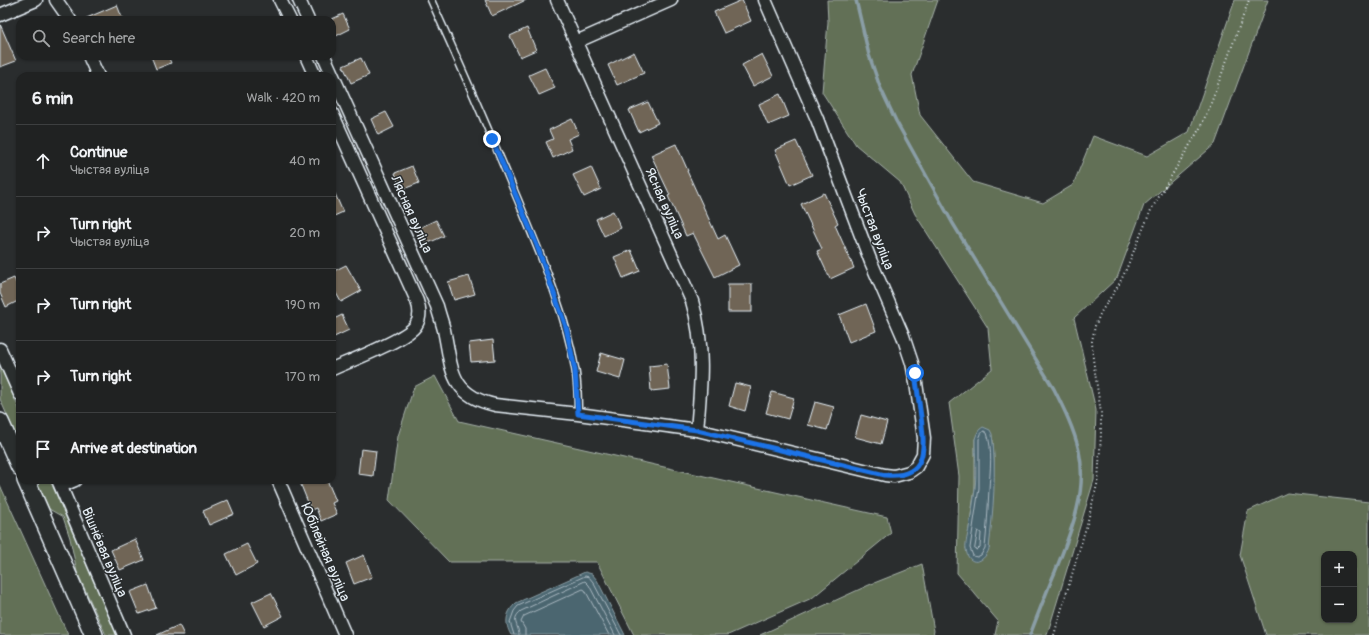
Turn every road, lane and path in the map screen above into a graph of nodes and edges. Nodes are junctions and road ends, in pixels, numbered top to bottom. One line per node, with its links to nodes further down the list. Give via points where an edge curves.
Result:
1 (36, 0): 10 (street)
2 (56, 0): 11 (street)
3 (280, 0): 12 (street)
4 (299, 0): 13 (street)
5 (431, 0): 26 (lane, via 552,285 571,349)
6 (558, 0): 14 (street, Ясная вуліца)
7 (671, 0): 14 (street)
8 (765, 0): 28 (street, Чыстая вуліца, via 817,119 868,254 903,336 916,383 924,446 916,467 894,476)
9 (1250, 0): 36 (path, via 1200,128 1151,210 1125,272 1095,326 1092,341 1093,359 1102,434 1098,482)
10 (0, 15)
11 (67, 16)
12 (288, 16)
13 (306, 16)
14 (576, 42): 28 (street, Ясная вуліца, via 692,301 701,355)
15 (91, 60): 18 (street)
16 (308, 60): 19 (street)
17 (326, 60): 20 (street, Лясная вуліца)
18 (96, 72)
19 (313, 72)
20 (331, 72)
21 (336, 83): 26 (street, Лясная вуліца, via 437,306 456,380 468,393 486,402)
22 (336, 122): 24 (street, via 420,312 412,331)
23 (0, 349): 25 (street)
24 (336, 367)
25 (16, 385)
26 (578, 414): 28 (street)
27 (0, 422): 29 (street)
28 (697, 430)
29 (16, 458)
30 (28, 484): 33 (street)
31 (59, 484): 34 (street, Вішнёвая вуліца)
32 (280, 484): 35 (street, Юбілейная вуліца)
33 (94, 635)
34 (124, 635)
35 (345, 635)
36 (1054, 635)

